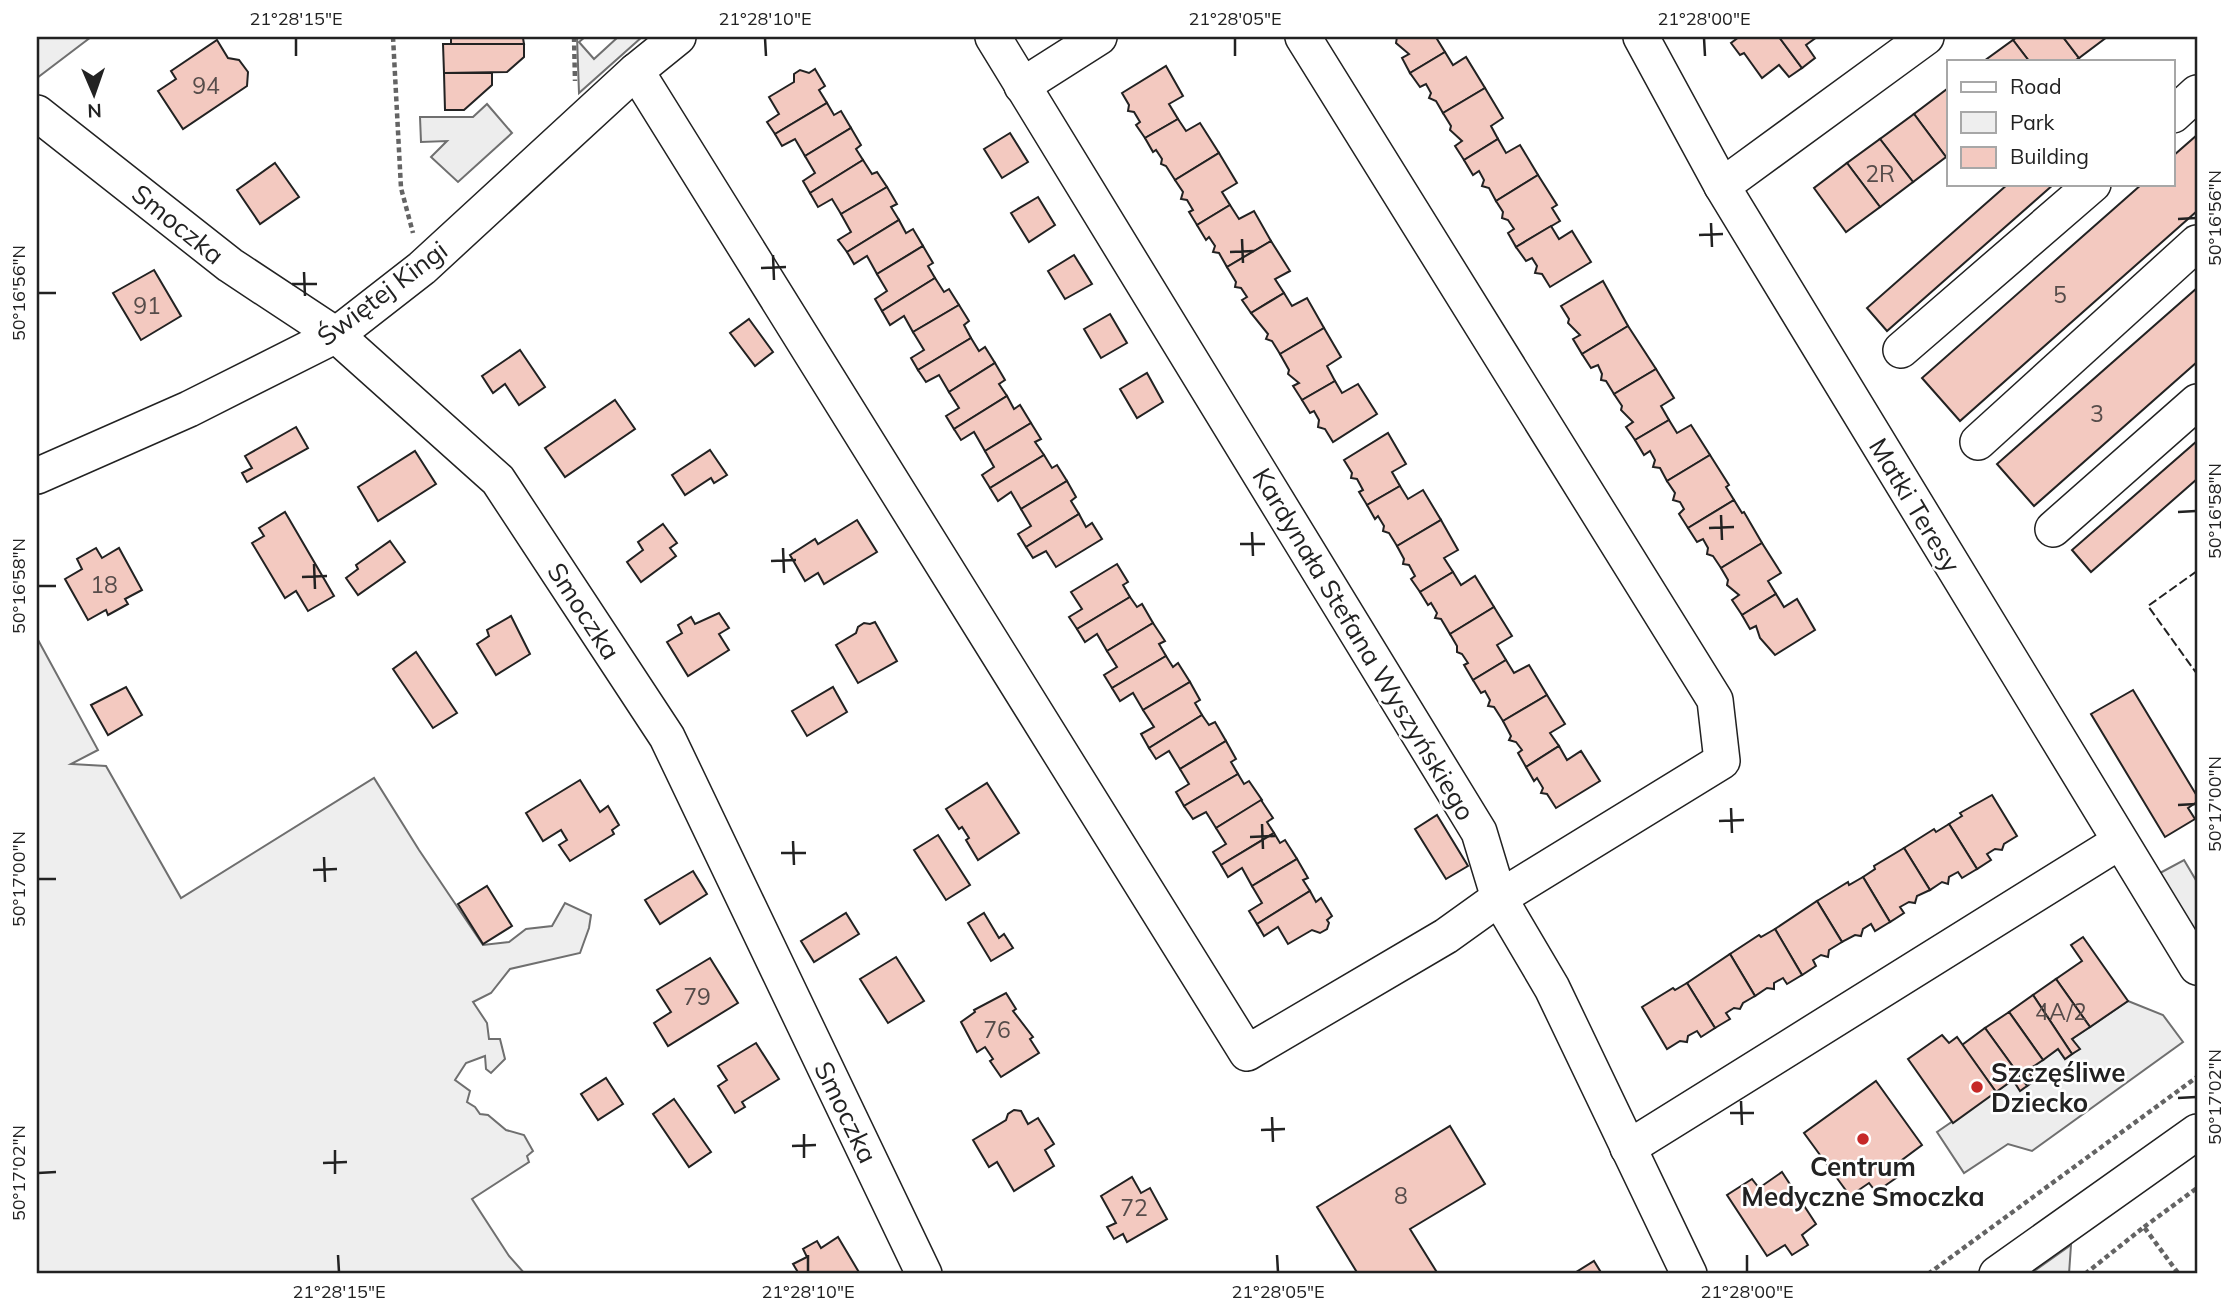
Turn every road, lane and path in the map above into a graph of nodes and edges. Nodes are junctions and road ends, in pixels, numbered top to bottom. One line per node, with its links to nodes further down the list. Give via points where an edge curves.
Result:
1 (393, 37): 18 (path, via 401,188)
2 (574, 37): 11 (path)
3 (678, 37): 9 (street, Świętej Kingi)
4 (993, 37): 10 (street, Kardynała Stefana Wyszyńskiego)
5 (1099, 37): 10 (street)
6 (1303, 37): 26 (street, via 1715,700 1722,761)
7 (1641, 37): 15 (street, Matki Teresy)
8 (1926, 37): 15 (street)
9 (636, 71): 18 (street, Świętej Kingi); 26 (street, via 1247,1053 1447,936)
10 (1022, 86): 26 (street, Kardynała Stefana Wyszyńskiego, via 1479,832)
11 (575, 90)
12 (2197, 93): 14 (street)
13 (37, 113): 19 (street, Smoczka, via 230,265)
14 (2174, 113)
15 (1721, 186): 25 (street, Matki Teresy)
16 (2091, 186): 20 (street)
17 (2197, 243): 22 (street)
18 (422, 268): 19 (street, Świętej Kingi)
19 (336, 335): 23 (street, Świętej Kingi, via 189,409); 33 (street, Smoczka, via 498,480 667,737)
20 (1901, 351)
21 (2197, 402): 24 (street)
22 (1978, 442)
23 (37, 476)
24 (2053, 529)
25 (2119, 842): 27 (street, Matki Teresy); 30 (street)
26 (1499, 898): 30 (street, Kardynała Stefana Wyszyńskiego, via 1552,988)
27 (2197, 967)
28 (2197, 1077): 35 (path)
29 (2197, 1132): 36 (street)
30 (1628, 1148): 34 (street, Kardynała Stefana Wyszyńskiego)
31 (2197, 1188): 32 (path)
32 (2144, 1227): 37 (path); 38 (path, via 2178,1272)
33 (924, 1274)
34 (1689, 1274)
35 (1928, 1274)
36 (1997, 1274)
37 (2085, 1274)
38 (2188, 1274)

